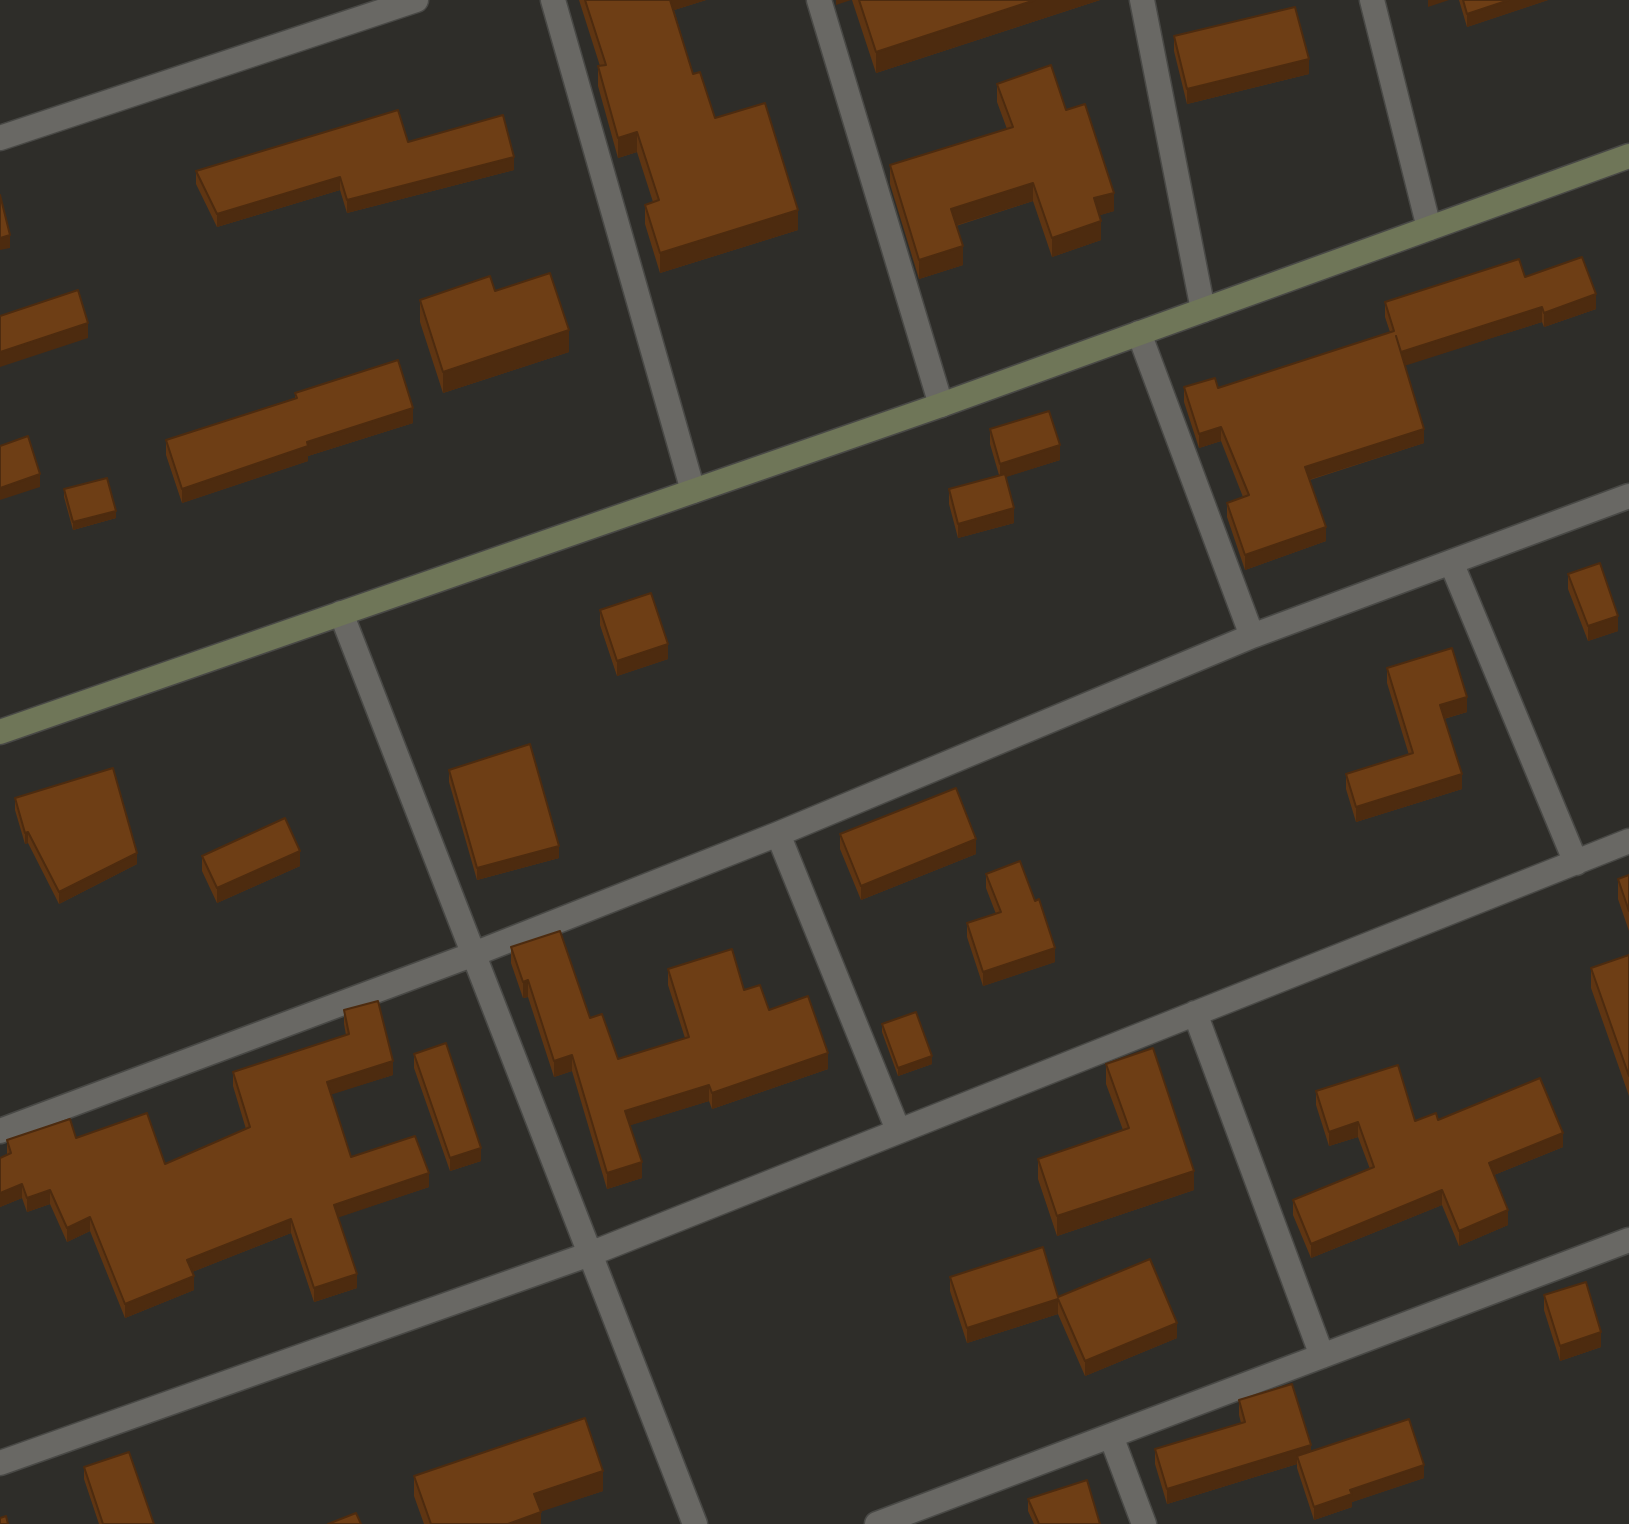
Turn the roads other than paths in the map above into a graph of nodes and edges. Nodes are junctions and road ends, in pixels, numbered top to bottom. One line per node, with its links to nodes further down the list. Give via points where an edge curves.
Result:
1 (416, 0): 6 (street)
2 (553, 0): 12 (street)
3 (819, 0): 11 (street)
4 (1142, 0): 9 (street)
5 (1372, 0): 8 (street)
6 (0, 138)
7 (1629, 156): 8 (street)
8 (1429, 228): 9 (street)
9 (1203, 310): 10 (street)
10 (1139, 333): 11 (street); 16 (street)
11 (941, 405): 12 (street)
12 (693, 491): 15 (street)
13 (1629, 496): 14 (street)
14 (1451, 562): 16 (street); 20 (street)
15 (341, 613): 17 (street); 21 (street)
16 (1252, 636): 18 (street)
17 (0, 732)
18 (778, 834): 21 (street); 23 (street)
19 (1629, 841): 20 (street)
20 (1576, 863): 22 (street)
21 (474, 954): 24 (street); 26 (street)
22 (1195, 1013): 23 (street); 27 (street)
23 (898, 1130): 26 (street)
24 (0, 1131)
25 (1629, 1240): 27 (street)
26 (590, 1254): 29 (street); 30 (street)
27 (1322, 1356): 28 (street)
28 (1111, 1436): 31 (street); 32 (street)
29 (0, 1463)
30 (695, 1524)
31 (877, 1524)
32 (1144, 1524)

